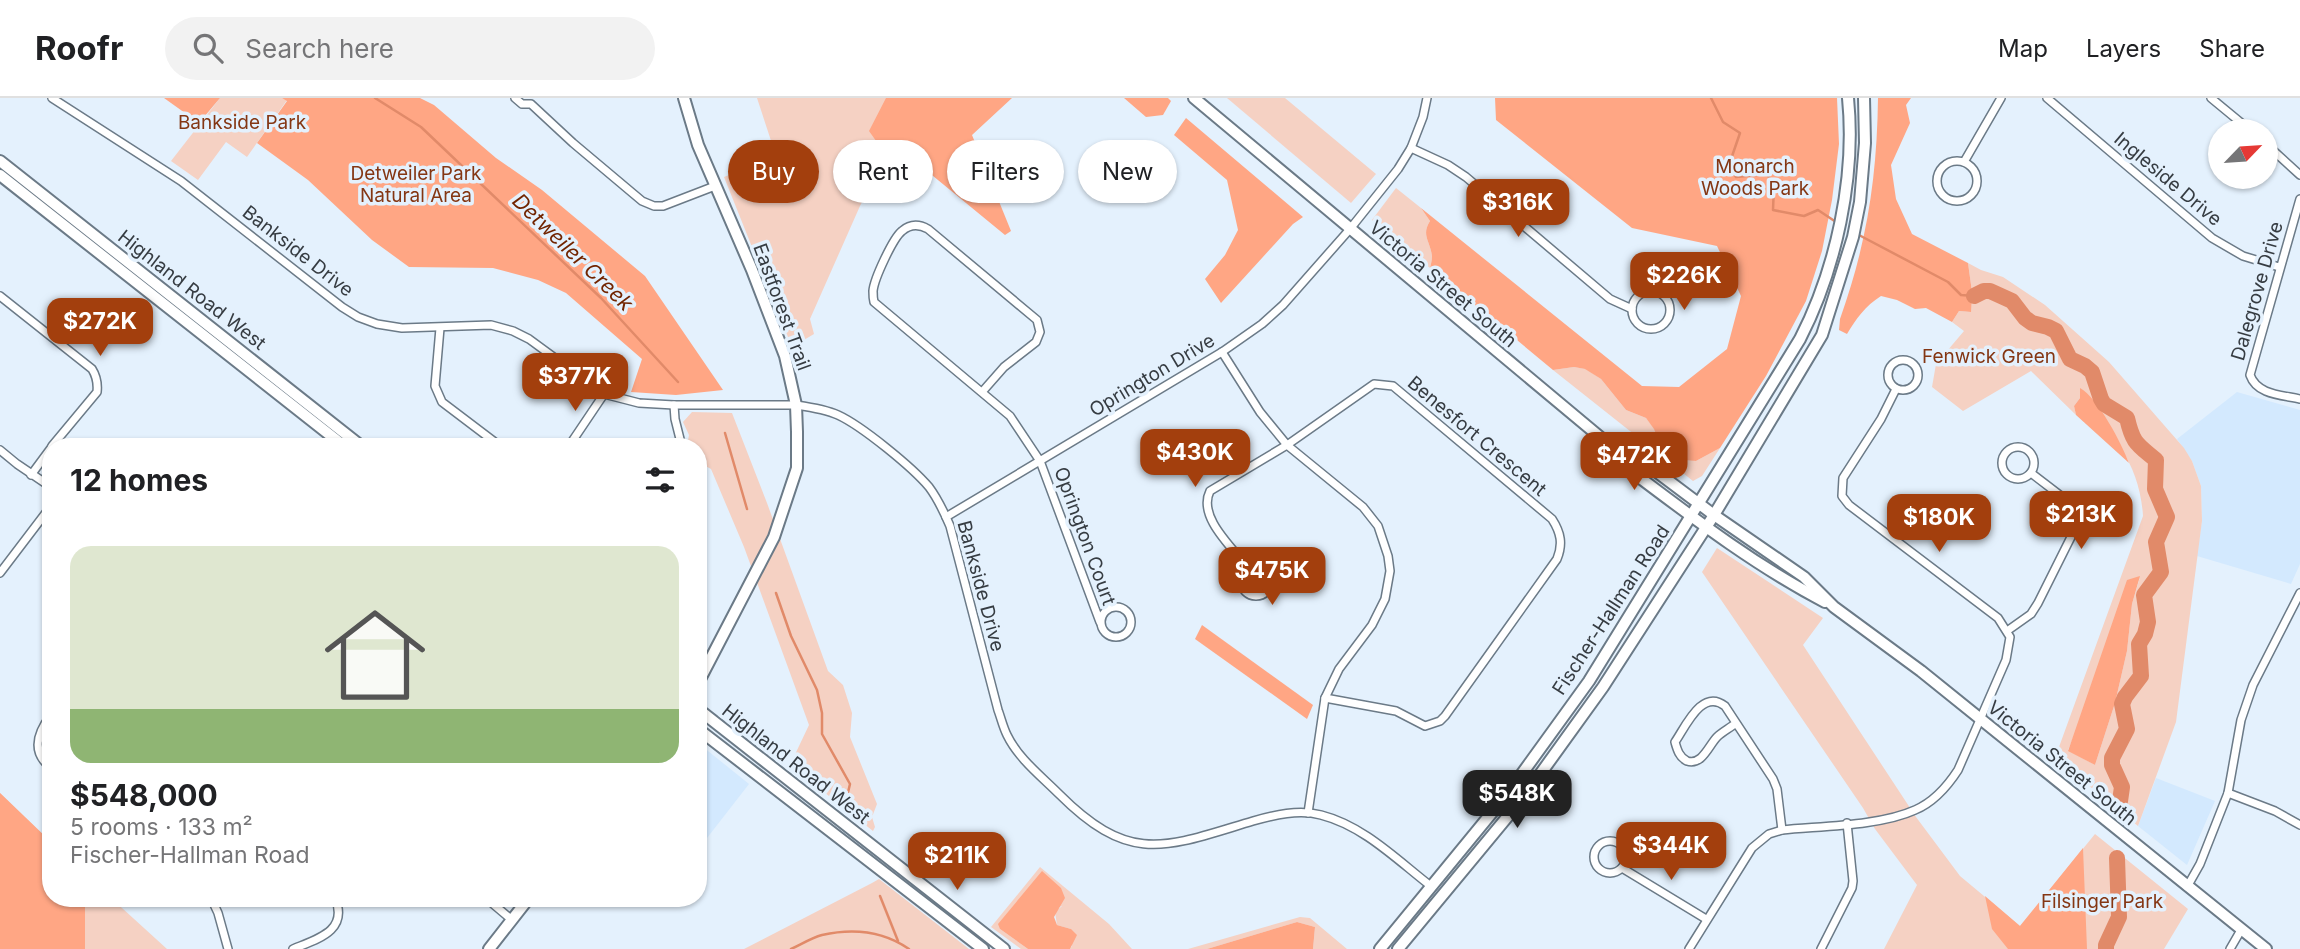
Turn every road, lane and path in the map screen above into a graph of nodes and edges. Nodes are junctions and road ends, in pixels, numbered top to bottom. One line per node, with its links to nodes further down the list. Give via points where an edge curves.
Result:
1 (52, 98): 25 (street, Bankside Drive, via 165,169 358,317 402,328)
2 (515, 98): 11 (street, via 522,104)
3 (684, 98): 19 (main road, Eastforest Trail)
4 (1194, 98): 21 (main road, Victoria Street South)
5 (1427, 98): 13 (street, Oprington Drive)
6 (1848, 98): 47 (main road, Fischer-Hallman Road, via 1845,195 1825,282 1800,339)
7 (1864, 98): 48 (main road, Fischer-Hallman Road, via 1860,202 1822,335)
8 (2001, 98): 16 (street)
9 (2047, 98): 22 (street, Ingleside Drive, via 2212,238 2243,256)
10 (2211, 98): 12 (street)
11 (533, 101): 19 (street, via 573,143 642,201 663,206)
12 (2236, 119)
13 (1411, 148): 21 (street, Oprington Drive); 24 (street, via 1466,177 1610,299)
14 (2278, 155): 18 (street)
15 (0, 162): 35 (main road, Highland Road West)
16 (1964, 162): 16 (street, via 1947,164 1938,174 1941,192 1952,200 1969,198 1976,187 1974,171)
17 (0, 175): 34 (main road, Highland Road West)
18 (2300, 175)
19 (715, 186): 32 (main road, Eastforest Trail, via 785,356)
20 (2300, 199): 22 (street, Dalegrove Drive)
21 (1350, 229): 26 (street, Oprington Drive, via 1283,305); 39 (main road, Victoria Street South)
22 (2279, 267): 30 (street, Dalegrove Drive, via 2250,375 2257,387)
23 (0, 296): 33 (street, via 96,376 96,392)
24 (1632, 309): 24 (street, via 1638,324 1650,329 1663,325 1670,310 1663,296 1655,292 1641,294)
25 (440, 328): 29 (street, Bankside Drive, via 491,325 513,331); 36 (street, via 437,395)
26 (1222, 352): 40 (street); 43 (street, Oprington Drive)
27 (1896, 389): 27 (street, via 1909,390 1917,380 1918,371 1910,362 1896,361 1889,368 1888,382); 58 (street, via 1843,478 1842,496 1998,618)
28 (982, 392): 28 (street, Oprington Court, via 1036,342 1040,332 1037,320 928,229 910,226 897,236 877,279 874,302); 43 (street, Oprington Court, via 1010,416)
29 (604, 394): 31 (street, Bankside Drive); 37 (street)
30 (2300, 399)
31 (674, 405): 32 (street, Bankside Drive); 38 (street)
32 (796, 405): 50 (street, Bankside Drive, via 836,414 856,426 929,488); 59 (main road, Eastforest Trail, via 797,468 774,537)
33 (58, 438)
34 (334, 438)
35 (351, 438)
36 (490, 438)
37 (574, 438)
38 (680, 438)
39 (1606, 442): 47 (main road, Victoria Street South, via 1625,448); 49 (main road, Victoria Street South, via 1615,459)
40 (1287, 445): 53 (street, Benesfort Crescent, via 1216,486 1206,501 1209,516); 60 (street, via 1363,507 1378,526 1388,556 1385,599); 60 (street, Benesfort Crescent, via 1374,384 1393,386 1552,519 1561,539 1557,559 1440,721 1425,726 1396,711)
41 (0, 450): 45 (street)
42 (42, 460): 45 (street)
43 (1040, 461): 50 (street, Oprington Drive); 57 (street, Oprington Court)
44 (2031, 473): 44 (street, via 2034,460 2026,449 2014,447 2003,455 2002,467 2011,477); 58 (street, via 2074,506 2077,524 2031,614)
45 (31, 475): 46 (street)
46 (42, 482)
47 (1699, 504): 48 (main road, Victoria Street South); 49 (main road, Fischer-Hallman Road)
48 (1714, 515): 52 (main road, Fischer-Hallman Road); 56 (main road, Victoria Street South, via 1804,577)
49 (1691, 516): 52 (main road, Victoria Street South); 73 (main road, Fischer-Hallman Road, via 1589,681)
50 (946, 517): 68 (street, Bankside Drive, via 1007,735 1081,816 1112,836 1162,845 1268,817)
51 (42, 518): 54 (street)
52 (1706, 528): 56 (main road, Victoria Street South); 88 (main road, Fischer-Hallman Road, via 1603,687 1531,787)
53 (1248, 568): 53 (street, via 1242,575 1243,589 1251,596 1264,595 1272,584 1269,572 1259,566)
54 (0, 573)
55 (2300, 593): 67 (street, via 2253,685 2241,720)
56 (1834, 607): 62 (main road, Victoria Street South)
57 (1100, 622): 57 (street, Oprington Court, via 1105,633 1117,638 1128,632 1131,621 1126,610 1114,606)
58 (2007, 631): 62 (street, via 2006,660)
59 (707, 666)
60 (1325, 698): 68 (street)
61 (707, 716): 86 (main road, Highland Road West)
62 (1981, 720): 69 (street, via 1958,770 1937,796 1914,811); 74 (main road, Victoria Street South)
63 (1736, 723): 63 (street, via 1725,706 1709,700 1675,742 1677,751 1686,760 1700,759 1717,737); 71 (street, via 1773,779)
64 (42, 730): 66 (street, via 37,739)
65 (707, 736): 85 (main road, Highland Road West)
66 (42, 759)
67 (2228, 793): 70 (street); 74 (street)
68 (1308, 813): 73 (street, Bankside Drive, via 1362,831)
69 (1847, 824): 71 (street); 90 (street, via 1852,888)
70 (2300, 825)
71 (1782, 830): 80 (street, via 1752,848)
72 (1622, 868): 72 (street, via 1626,856 1621,845 1601,843 1594,859 1600,869 1610,873); 80 (street)
73 (1432, 887): 87 (main road, Fischer-Hallman Road)
74 (2187, 887): 81 (main road, Victoria Street South)
75 (215, 907): 82 (street)
76 (340, 907): 83 (street, via 333,927)
77 (497, 907): 79 (street)
78 (522, 907): 79 (main road)
79 (512, 919): 84 (main road)
80 (1706, 919): 89 (street)
81 (2241, 930): 91 (street); 92 (main road, Victoria Street South)
82 (228, 949)
83 (293, 949)
84 (489, 949)
85 (983, 949)
86 (1004, 949)
87 (1380, 949)
88 (1398, 949)
89 (1689, 949)
90 (1821, 949)
91 (2230, 949)
92 (2266, 949)

